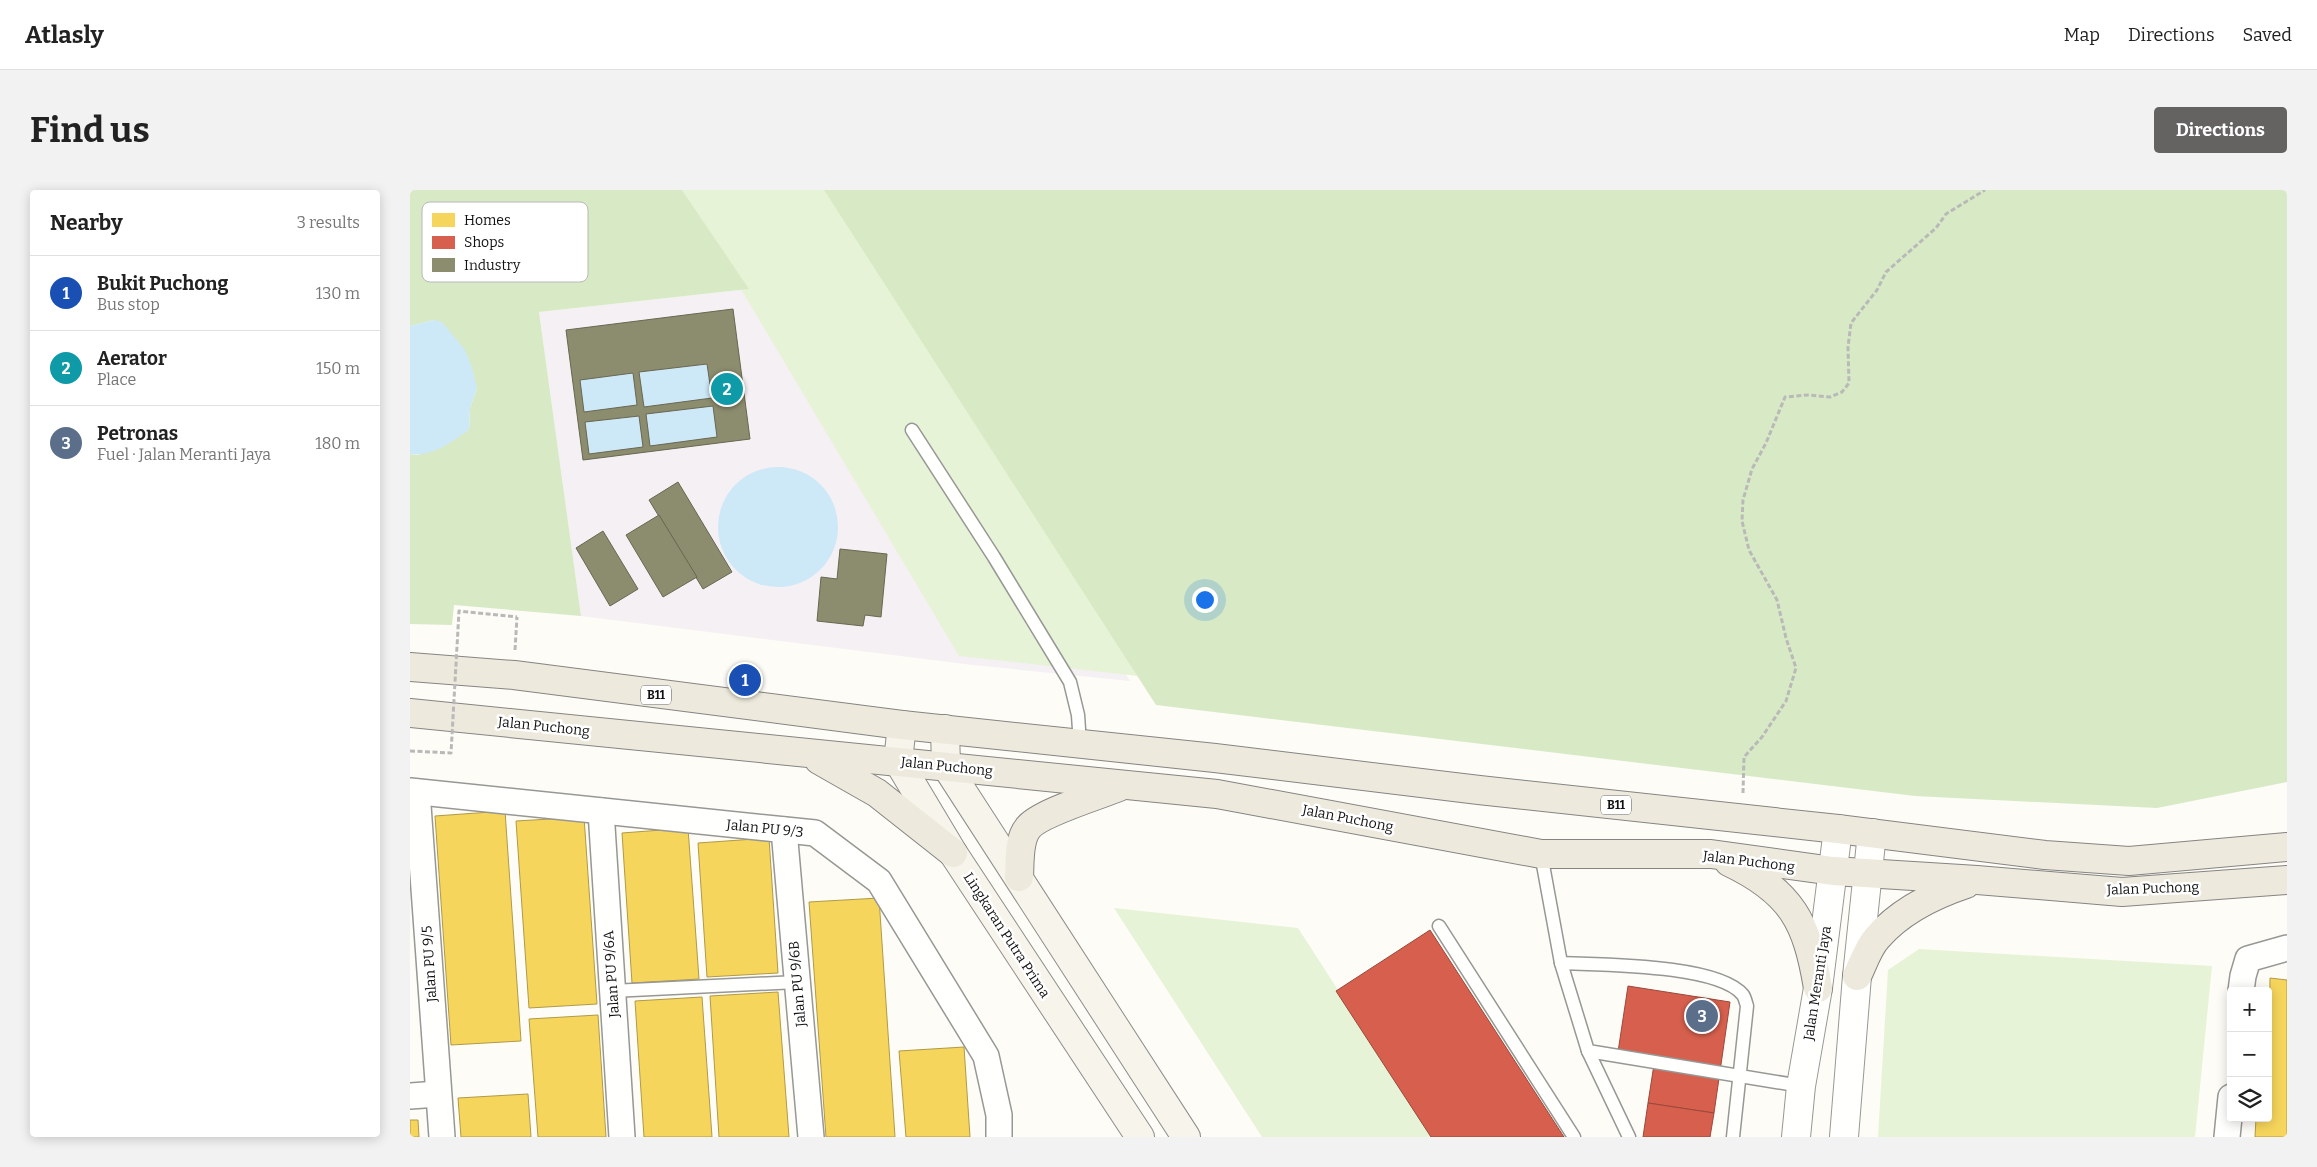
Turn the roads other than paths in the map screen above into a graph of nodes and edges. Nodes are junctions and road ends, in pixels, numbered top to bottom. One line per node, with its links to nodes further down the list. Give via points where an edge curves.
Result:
1 (912, 430): 6 (lane, via 994,556 1070,682 1078,715)
2 (410, 667): 4 (main road, Jalan Puchong / B11, via 514,675)
3 (410, 713): 7 (main road, Jalan Puchong)
4 (902, 725): 5 (main road, Jalan Puchong / B11); 8 (main road)
5 (945, 729): 6 (main road, Jalan Puchong / B11); 9 (main road)
6 (1080, 744): 13 (main road, Jalan Puchong / B11)
7 (807, 754): 8 (main road, Jalan Puchong); 17 (main road, via 877,794)
8 (898, 761): 9 (main road, Jalan Puchong); 17 (main road, Lingkaran Putra Prima)
9 (946, 766): 10 (main road, Jalan Puchong); 22 (main road)
10 (1123, 786): 18 (main road, Jalan Puchong, via 1217,794); 22 (main road, via 1041,818 1028,828 1022,840)
11 (413, 791): 12 (street, Jalan PU 9/3); 36 (street, Jalan PU 9/5)
12 (601, 811): 14 (street, Jalan PU 9/3); 32 (street, Jalan PU 9/6A)
13 (1838, 829): 15 (main road, Jalan Puchong / B11); 20 (street, Jalan Meranti Jaya)
14 (784, 830): 29 (street, Jalan PU 9/6B); 42 (street, Jalan PU 9/3, via 814,833 879,881 986,1056 999,1115)
15 (1872, 833): 16 (main road, Jalan Puchong / B11, via 2045,855 2129,861); 21 (street)
16 (2287, 847)
17 (953, 852): 43 (main road, Lingkaran Putra Prima)
18 (1541, 854): 19 (main road, Jalan Puchong); 27 (lane)
19 (1711, 854): 20 (main road, Jalan Puchong); 31 (main road, via 1750,872 1776,891 1800,920 1812,955)
20 (1833, 872): 21 (main road, Jalan Puchong); 31 (street, Jalan Meranti Jaya)
21 (1868, 875): 23 (main road, Jalan Puchong); 28 (street)
22 (1019, 877): 44 (main road)
23 (1977, 880): 24 (main road, Jalan Puchong, via 2122,892); 28 (main road, via 1941,892 1905,912 1876,939)
24 (2287, 880)
25 (1439, 926): 45 (lane)
26 (2287, 948): 30 (street, via 2248,959)
27 (1561, 963): 33 (lane); 34 (lane, via 1642,967 1699,975 1725,983 1743,996 1747,1006)
28 (1856, 976): 49 (street)
29 (797, 982): 32 (lane); 41 (street, Jalan PU 9/6B)
30 (2242, 987)
31 (1818, 988): 35 (street, Jalan Meranti Jaya)
32 (612, 991): 40 (street, Jalan PU 9/6A)
33 (1588, 1051): 34 (lane); 46 (lane)
34 (1740, 1076): 35 (lane); 47 (lane)
35 (1801, 1086): 48 (street, Jalan Meranti Jaya)
36 (438, 1094): 37 (street); 39 (street, Jalan PU 9/5)
37 (410, 1096)
38 (2228, 1122): 50 (street)
39 (442, 1137)
40 (622, 1137)
41 (811, 1137)
42 (999, 1137)
43 (1140, 1137)
44 (1186, 1137)
45 (1574, 1137)
46 (1629, 1137)
47 (1733, 1137)
48 (1796, 1137)
49 (1844, 1137)
50 (2227, 1137)

